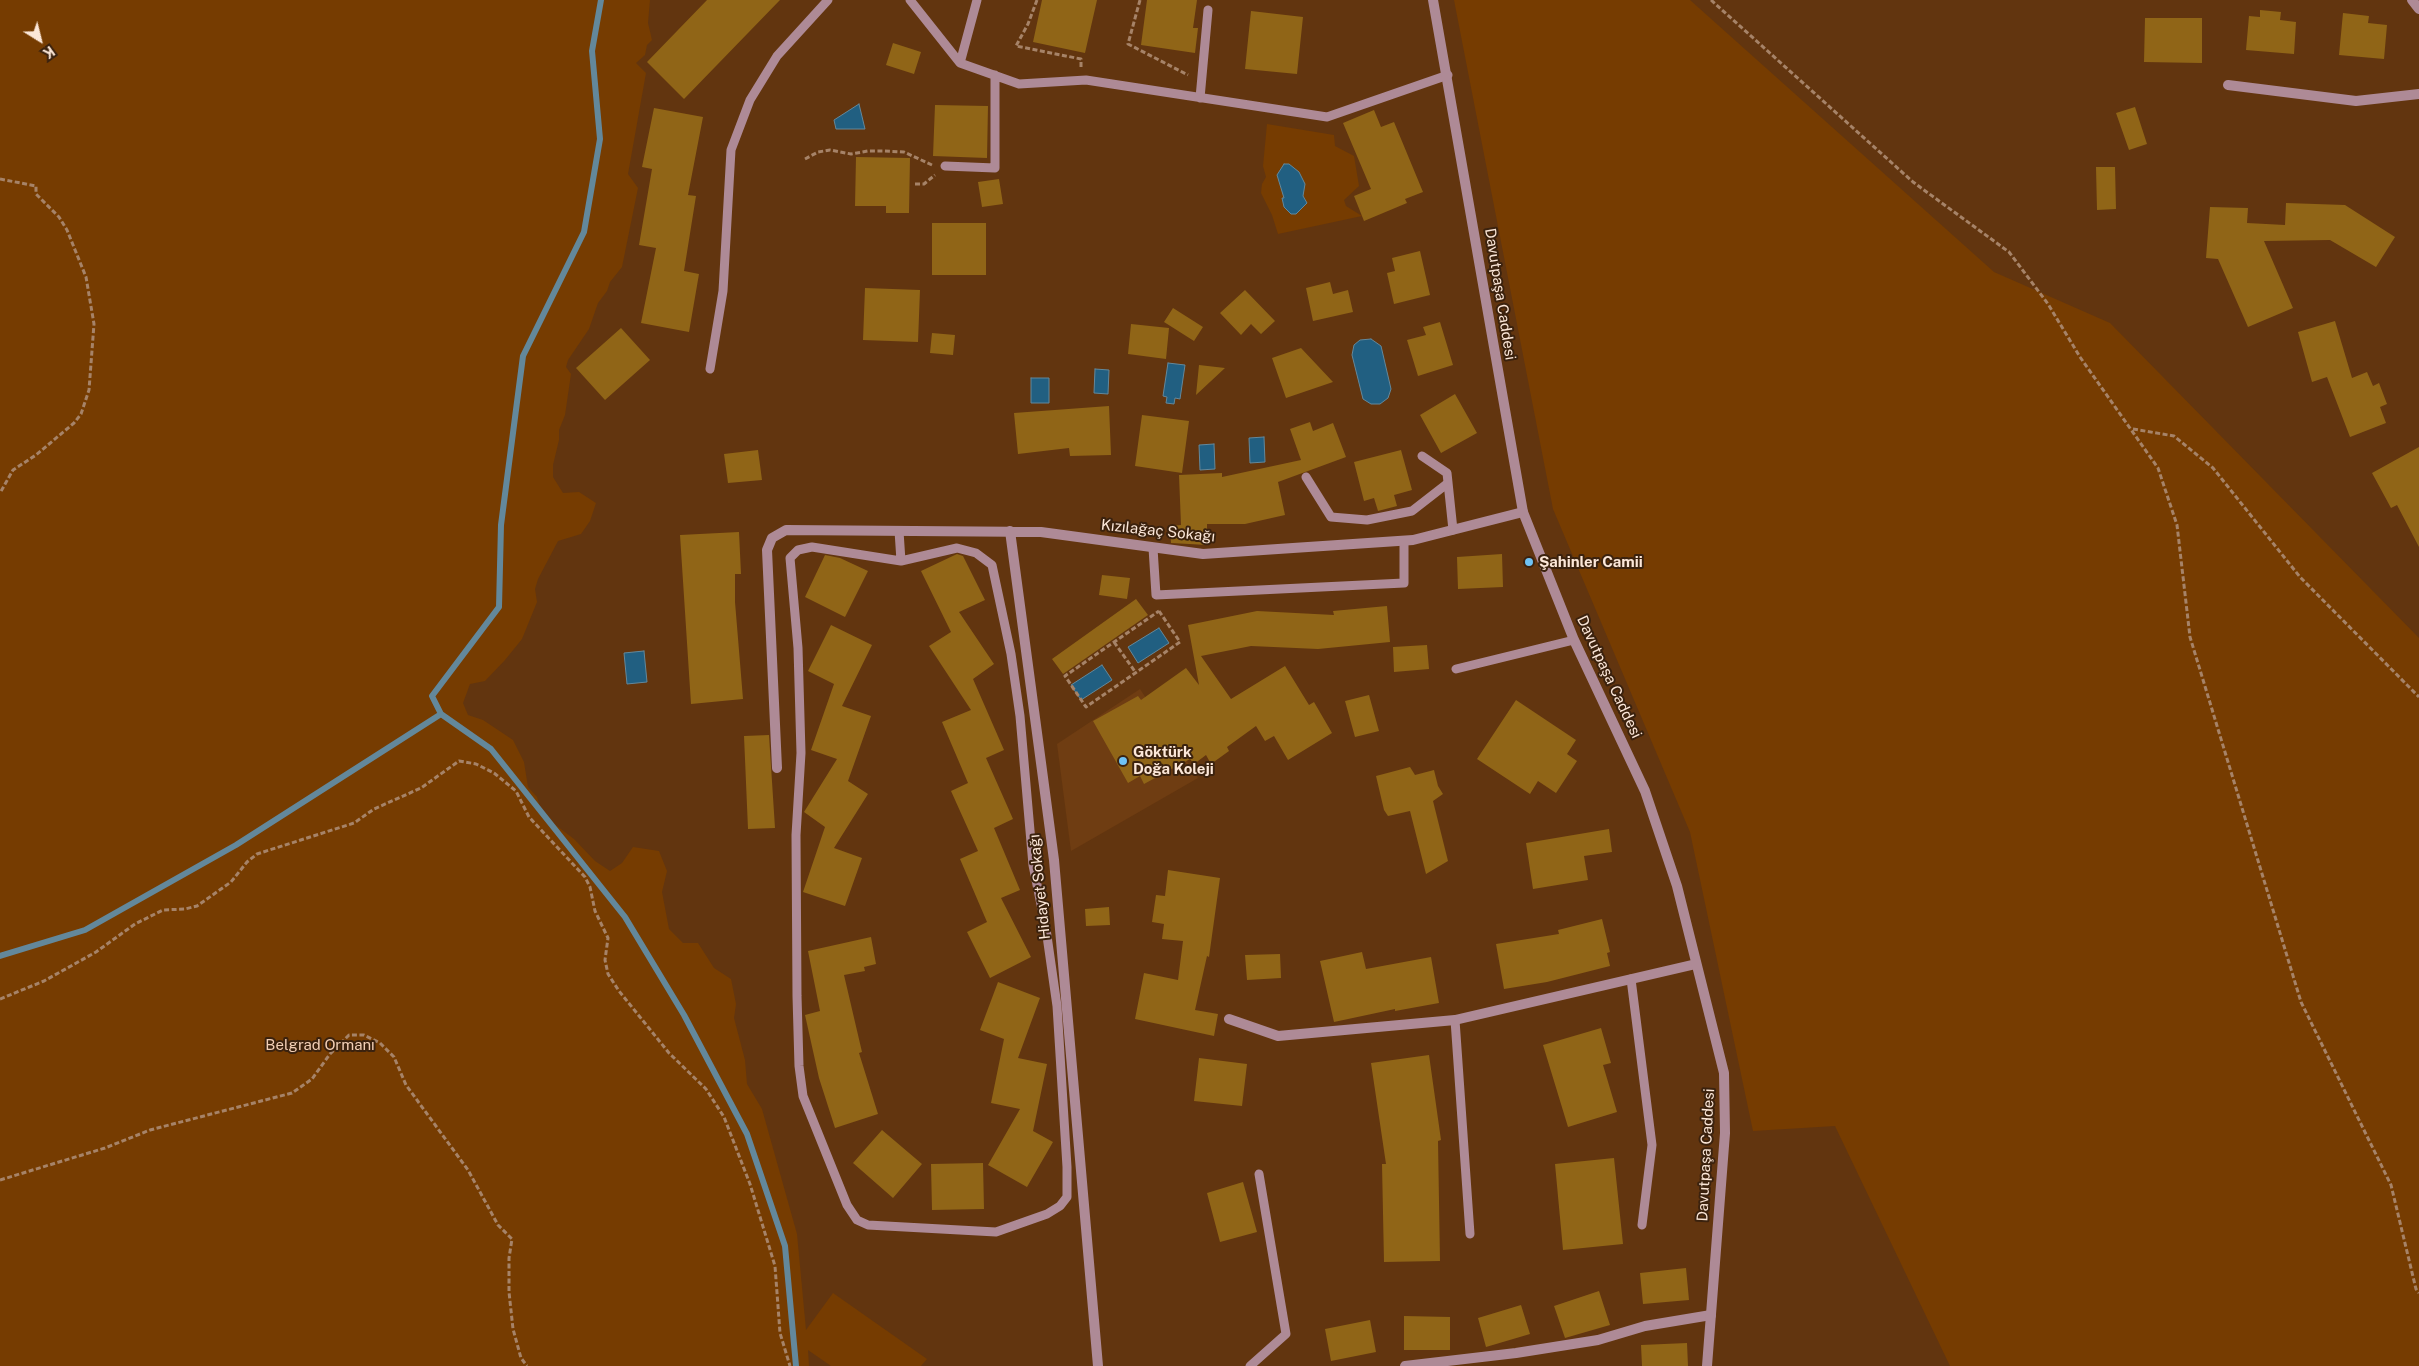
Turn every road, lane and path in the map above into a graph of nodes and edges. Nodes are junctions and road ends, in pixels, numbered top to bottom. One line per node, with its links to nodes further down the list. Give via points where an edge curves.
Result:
1 (828, 0): 23 (lane, via 777,56 750,100 731,150 723,291)
2 (910, 0): 11 (lane)
3 (977, 0): 11 (lane)
4 (1037, 0): 14 (path, via 1016,46 1081,59)
5 (1140, 0): 15 (path, via 1128,44)
6 (1433, 0): 13 (street, Davutpaşa Caddesi)
7 (1711, 0): 24 (path, via 1913,182 2009,252)
8 (2412, 0): 9 (street)
9 (2419, 9)
10 (1208, 10): 15 (lane)
11 (960, 63): 12 (lane)
12 (995, 75): 14 (lane, via 1018,84); 20 (lane, via 995,168)
13 (1448, 75): 18 (lane, via 1327,117); 29 (street, Davutpaşa Caddesi)
14 (1081, 80): 18 (lane)
15 (1202, 82): 18 (lane)
16 (2228, 85): 17 (street, via 2356,101)
17 (2419, 94)
18 (1200, 98)
19 (805, 159): 20 (path, via 830,150 851,154 904,152)
20 (943, 168): 22 (path, via 924,184)
21 (0, 179): 28 (path, via 36,186 36,194 59,217 86,277 94,324 89,390 81,414 36,455 13,470)
22 (915, 184)
23 (710, 369)
24 (2133, 429): 40 (path, via 2174,436 2213,468 2300,577); 51 (path, via 2158,468 2177,525 2190,636 2301,1002 2392,1185)
25 (1422, 456): 27 (lane, via 1447,473)
26 (1306, 476): 27 (lane, via 1331,517 1367,520 1412,511)
27 (1448, 483): 30 (lane)
28 (0, 492)
29 (1523, 512): 30 (street, Kızılağaç Sokağı); 36 (street, Davutpaşa Caddesi)
30 (1453, 530): 33 (street, Kızılağaç Sokağı)
31 (899, 531): 32 (street, Kızılağaç Sokağı); 35 (lane); 41 (street, Kızılağaç Sokağı, via 786,530 772,538 767,550)
32 (1010, 531): 34 (street, Kızılağaç Sokağı, via 1041,532); 55 (street, Hidayet Sokağı, via 1054,860)
33 (1404, 541): 34 (street, Kızılağaç Sokağı, via 1203,554); 34 (lane, via 1404,583 1156,595)
34 (1153, 548)
35 (901, 561): 35 (lane, via 812,548 798,550 790,558 798,648 801,753 796,835 797,996 803,1096 847,1205 858,1220 868,1225 996,1232 1046,1214 1066,1198 1057,1006 1033,865 1020,716 992,564 976,553 957,548)
36 (1574, 640): 38 (lane); 42 (street, Davutpaşa Caddesi, via 1645,791 1677,886)
37 (1114, 642): 39 (path); 39 (path, via 1159,611 1180,642); 39 (path, via 1065,676 1086,707)
38 (1456, 669)
39 (1136, 673)
40 (2419, 697)
41 (777, 768)
42 (1696, 964): 43 (street); 52 (street, Davutpaşa Caddesi, via 1724,1073 1726,1106)
43 (1631, 979): 46 (street); 49 (lane, via 1652,1145)
44 (0, 999): 54 (path, via 44,981 162,910 197,906 231,882 257,854 354,824 374,809 421,788 459,761 476,764 494,773 516,791 529,817 585,877 595,911 608,938 605,960 608,974 669,1054 706,1089 724,1116 775,1266 780,1333)
45 (1229, 1019): 46 (street, via 1278,1036)
46 (1455, 1020): 50 (lane)
47 (1259, 1174): 56 (lane, via 1286,1334)
48 (0, 1180): 53 (path, via 105,1148 150,1130 292,1093 312,1079 330,1054 349,1036 364,1034 394,1056 406,1085 468,1170 498,1225 512,1238 509,1292 513,1329)
49 (1642, 1225)
50 (1470, 1234)
51 (2419, 1293)
52 (1711, 1315): 57 (street, via 1645,1326 1598,1340); 58 (street, Davutpaşa Caddesi)
53 (526, 1366)
54 (790, 1366)
55 (1098, 1366)
56 (1250, 1366)
57 (1405, 1366)
58 (1707, 1366)

